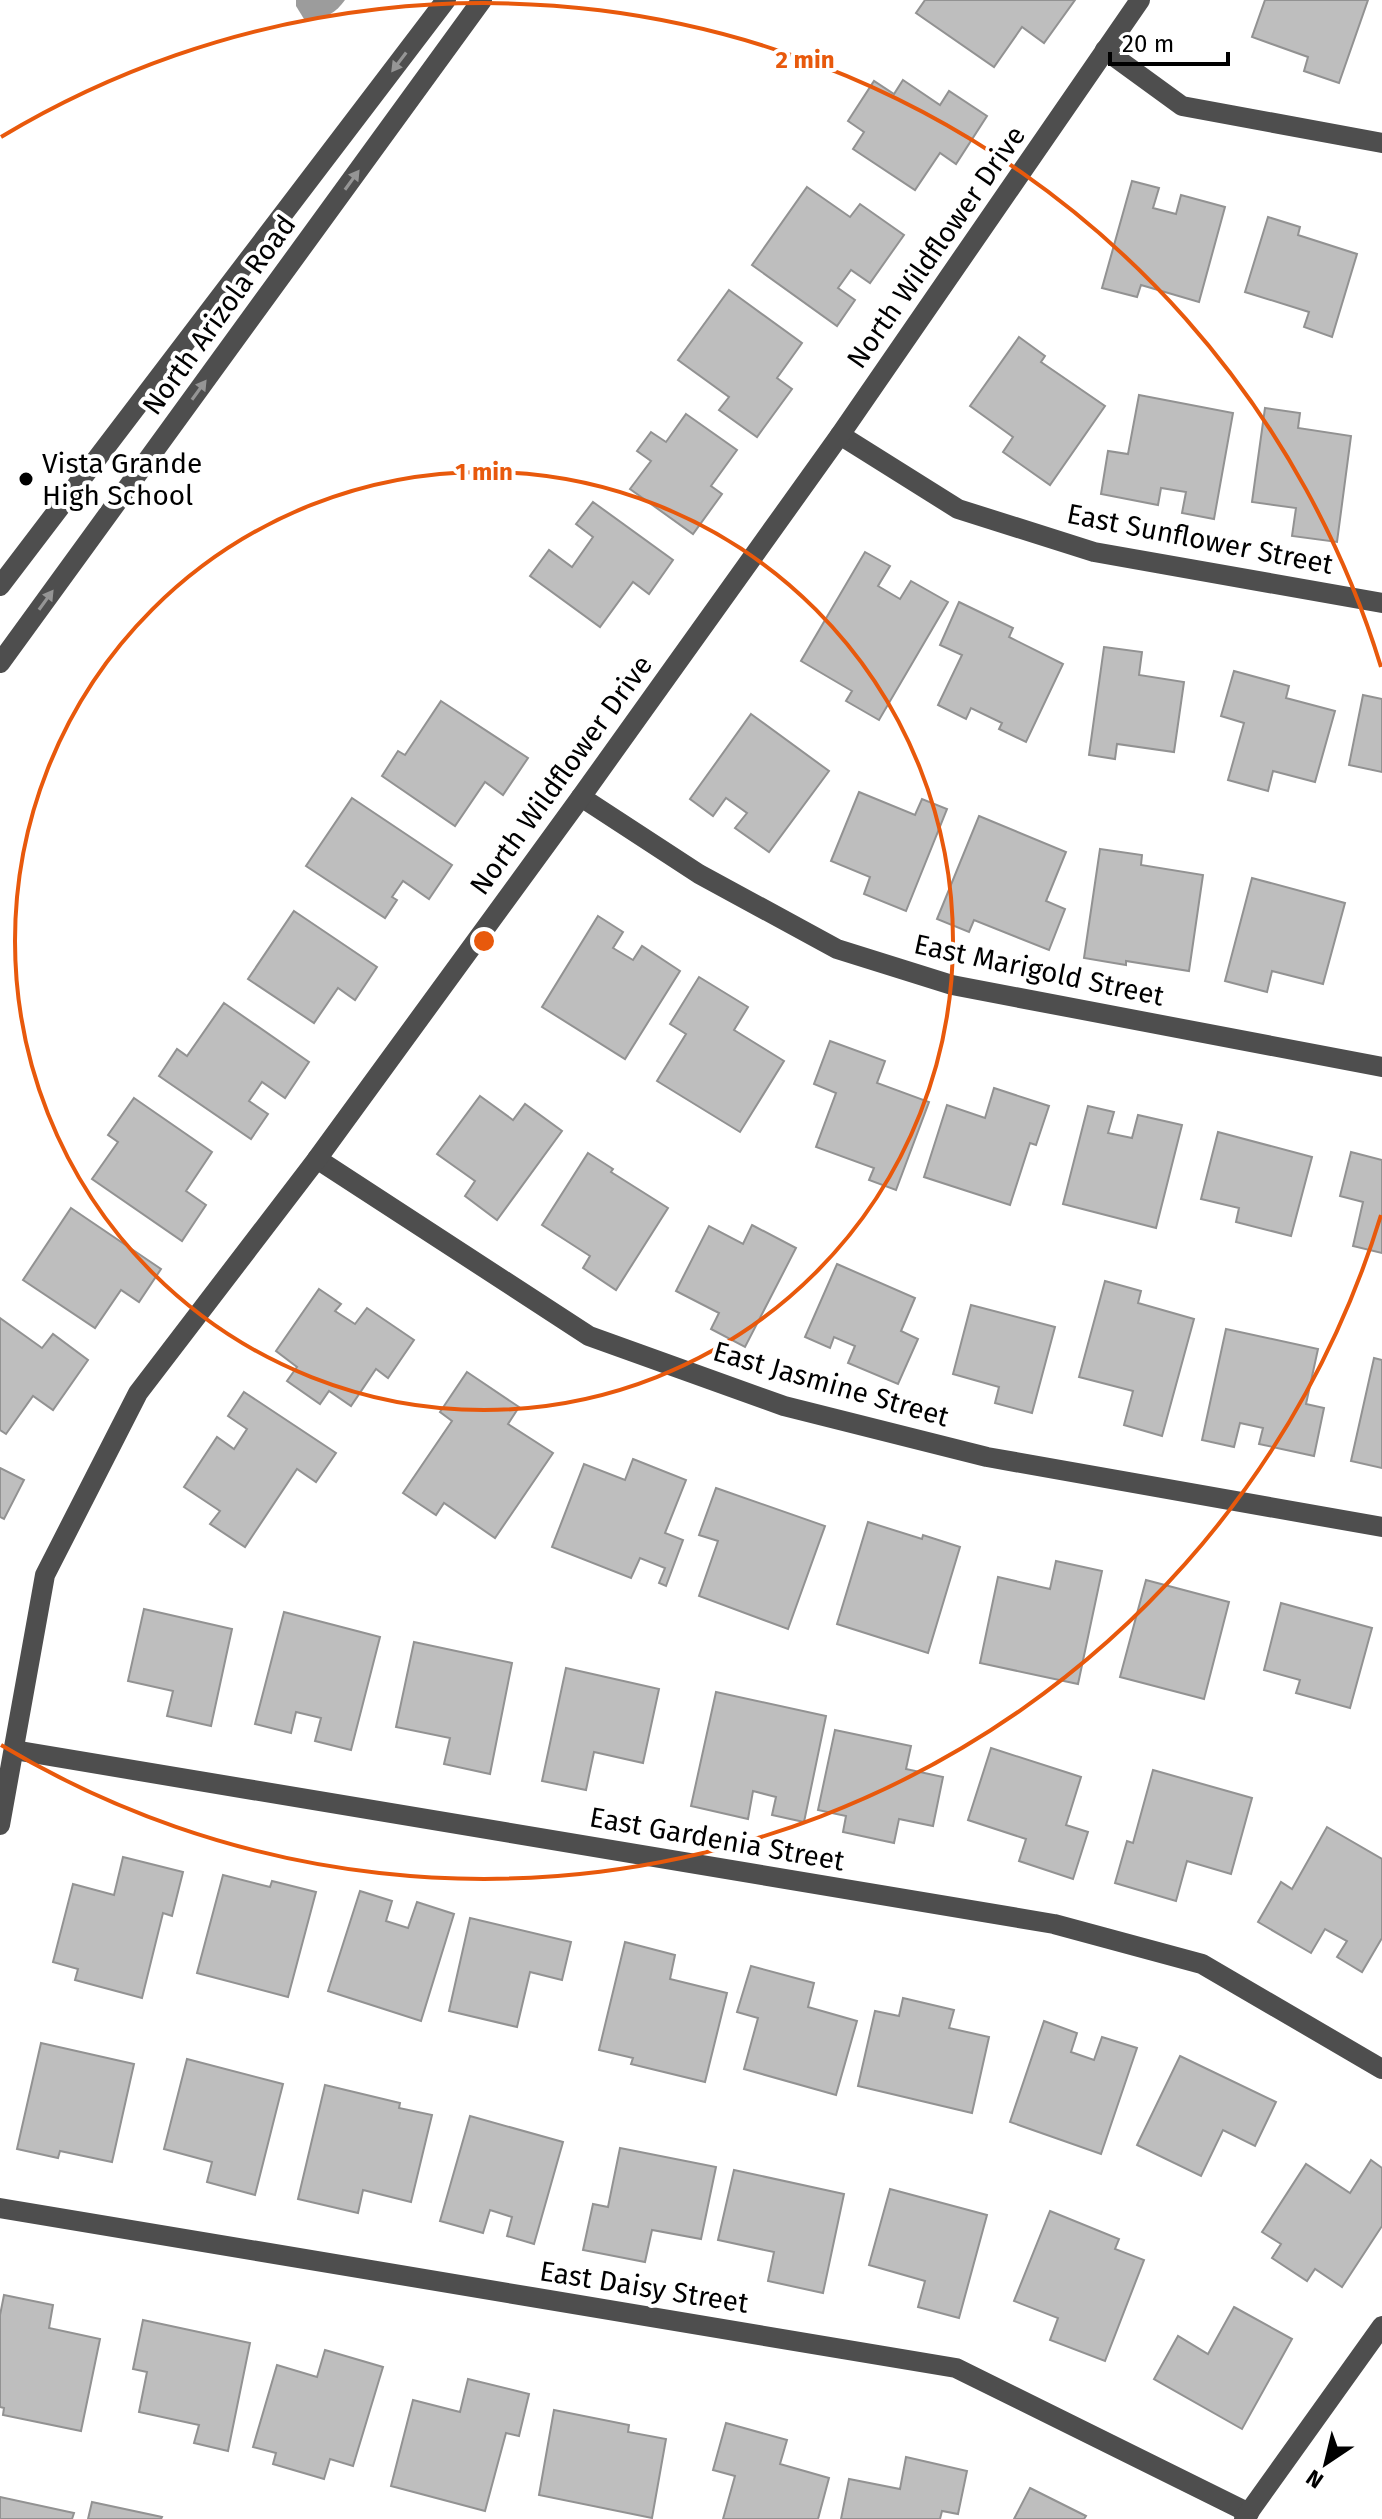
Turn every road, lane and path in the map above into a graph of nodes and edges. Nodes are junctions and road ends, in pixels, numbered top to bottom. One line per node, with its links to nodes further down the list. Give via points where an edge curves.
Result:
1 (446, 0): 7 (street, North Arizola Road, one-way to 7)
2 (482, 0): 9 (street, North Arizola Road, one-way to 2)
3 (1140, 0): 4 (street, North Wildflower Drive)
4 (1105, 50): 5 (street, via 1182,106); 6 (street, North Wildflower Drive)
5 (1382, 143)
6 (840, 435): 8 (street, East Sunflower Street, via 958,509 1094,552); 10 (street, North Wildflower Drive)
7 (0, 586)
8 (1382, 603)
9 (0, 663)
10 (581, 797): 11 (street, East Marigold Street, via 699,874 837,949 952,985); 12 (street, North Wildflower Drive)
11 (1382, 1067)
12 (317, 1159): 13 (street, East Jasmine Street, via 589,1336 784,1406 987,1457); 14 (street, North Wildflower Drive, via 130,1407 45,1575)
13 (1382, 1527)
14 (14, 1750): 15 (street, North Wildflower Drive); 16 (street, East Gardenia Street, via 1054,1924 1202,1964)
15 (0, 1825)
16 (1382, 2069)
17 (0, 2208): 19 (street, East Daisy Street, via 956,2368)
18 (1382, 2326): 19 (street)
19 (1247, 2516)

